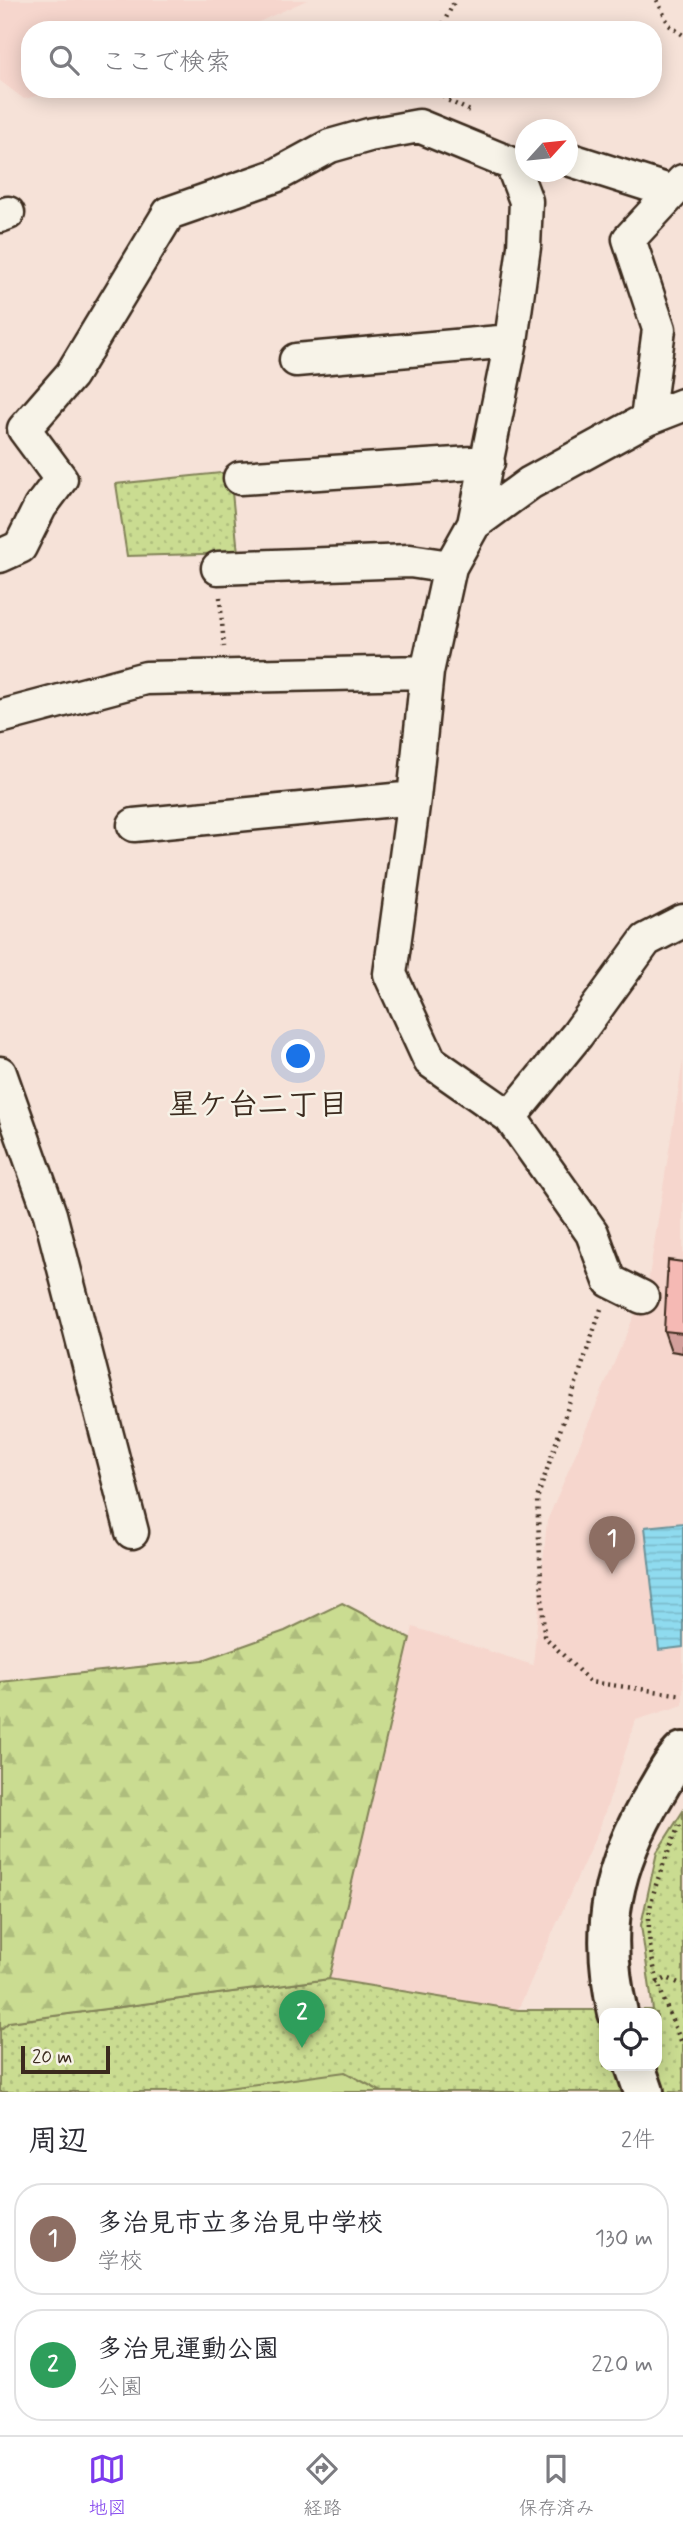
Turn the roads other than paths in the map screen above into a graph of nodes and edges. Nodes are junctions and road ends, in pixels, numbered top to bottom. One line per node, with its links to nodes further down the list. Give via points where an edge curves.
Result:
1 (515, 153): 12 (street, via 419,126 330,146 275,176 169,213 71,374 24,429 61,479 40,507 20,547)
2 (578, 161): 4 (street)
3 (523, 182): 5 (street, via 524,247)
4 (678, 186): 8 (street, via 629,239 659,329)
5 (512, 341): 6 (street); 9 (street)
6 (296, 360)
7 (683, 405): 8 (street)
8 (647, 419): 11 (street, via 530,483)
9 (488, 462): 10 (street); 11 (street)
10 (240, 478)
11 (474, 524): 13 (street)
12 (0, 556)
13 (450, 567): 14 (street, via 410,561); 15 (street)
14 (218, 568)
15 (427, 672): 16 (street, via 146,678); 17 (street)
16 (1, 714)
17 (414, 798): 18 (street); 21 (street, via 390,974 430,1060)
18 (134, 825)
19 (683, 921): 21 (street, via 646,940)
20 (0, 1073): 23 (street, via 50,1214)
21 (510, 1117): 22 (street, via 592,1233 610,1281)
22 (642, 1297)
23 (132, 1532)
24 (683, 1752): 25 (street, via 646,1810 620,1866 608,1913 611,1987)
25 (617, 2008)
26 (637, 2071): 27 (street)
27 (645, 2092)

